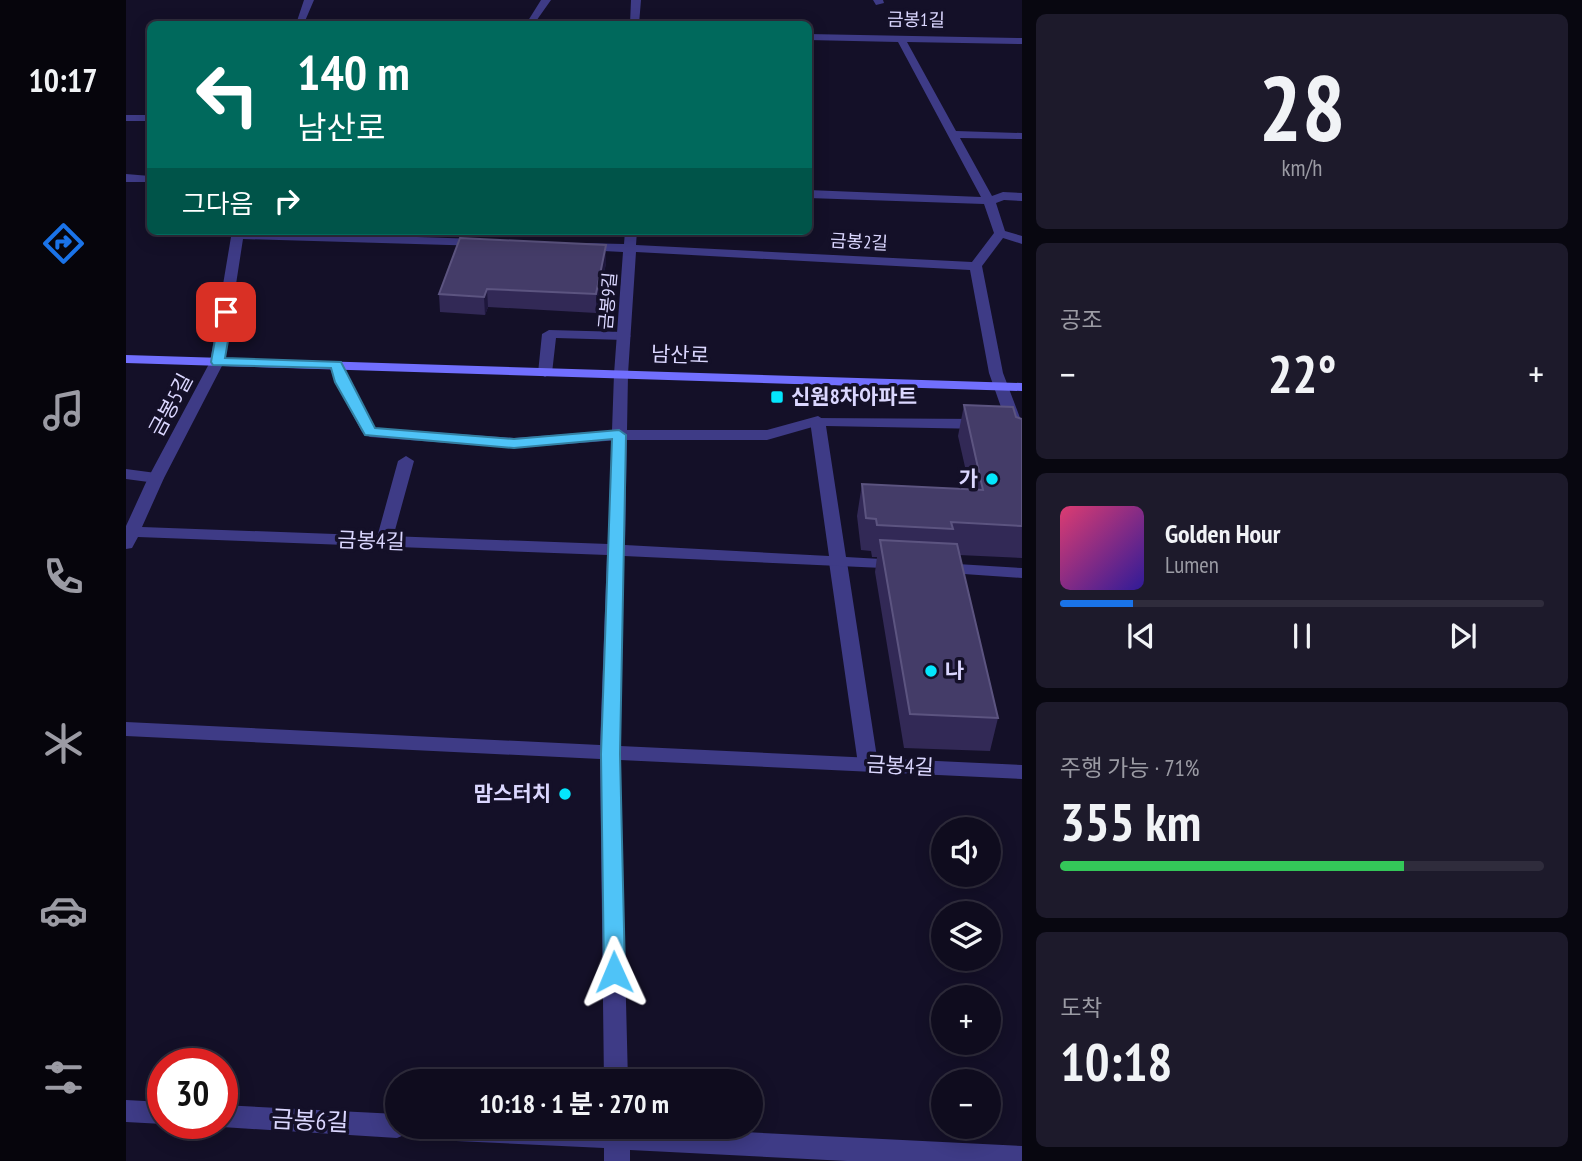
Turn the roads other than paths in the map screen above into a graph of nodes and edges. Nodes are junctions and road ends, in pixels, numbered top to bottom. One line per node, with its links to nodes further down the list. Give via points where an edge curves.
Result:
1 (309, 0): 4 (street)
2 (547, 0): 5 (street)
3 (636, 0): 6 (street)
4 (301, 21)
5 (532, 21)
6 (635, 21)
7 (812, 37): 8 (street, 금봉1길)
8 (901, 39): 9 (street, 금봉1길); 12 (street)
9 (1022, 41)
10 (126, 118): 11 (street)
11 (147, 118)
12 (952, 134): 13 (street); 18 (street)
13 (1022, 136)
14 (126, 178): 15 (street)
15 (147, 179)
16 (812, 194): 18 (street)
17 (1022, 197): 18 (street)
18 (989, 201): 19 (street)
19 (1000, 233): 23 (street); 27 (street)
20 (238, 235): 30 (street)
21 (290, 235): 24 (street)
22 (631, 235): 26 (street, 금봉9길)
23 (1022, 240)
24 (496, 243)
25 (564, 245): 26 (street, 금봉2길)
26 (631, 248): 27 (street, 금봉2길); 28 (street, 금봉9길)
27 (976, 266): 34 (street)
28 (624, 336): 32 (street, via 549,334); 33 (street, 금봉9길)
29 (126, 359): 30 (street, 남산로)
30 (218, 362): 31 (street, 남산로); 42 (street, 금봉5길)
31 (336, 365): 32 (street, 남산로); 38 (street, via 370,432 514,443)
32 (545, 373): 33 (street, 남산로)
33 (621, 374): 34 (street, 남산로); 38 (street)
34 (1000, 386): 35 (street, 남산로); 37 (street)
35 (1022, 387)
36 (818, 421): 37 (street); 38 (street, via 767,435); 46 (street)
37 (1018, 426): 39 (street)
38 (619, 435): 45 (street)
39 (1022, 444)
40 (406, 461): 44 (street)
41 (126, 474): 42 (street)
42 (156, 478): 43 (street, 금봉5길)
43 (128, 536): 44 (street, 금봉4길)
44 (384, 541): 45 (street, 금봉4길)
45 (616, 550): 46 (street, 금봉4길); 49 (street)
46 (838, 562): 47 (street, 금봉4길); 50 (street)
47 (1022, 573)
48 (126, 729): 49 (street, 금봉4길)
49 (610, 754): 50 (street, 금봉4길); 52 (street)
50 (867, 764): 51 (street, 금봉4길)
51 (1022, 772)
52 (616, 1069)
53 (126, 1111): 54 (street)
54 (147, 1112)
55 (238, 1117): 56 (street, 금봉6길)
56 (385, 1125)
57 (576, 1139): 58 (street)
58 (617, 1142): 59 (street)
59 (1022, 1158)

